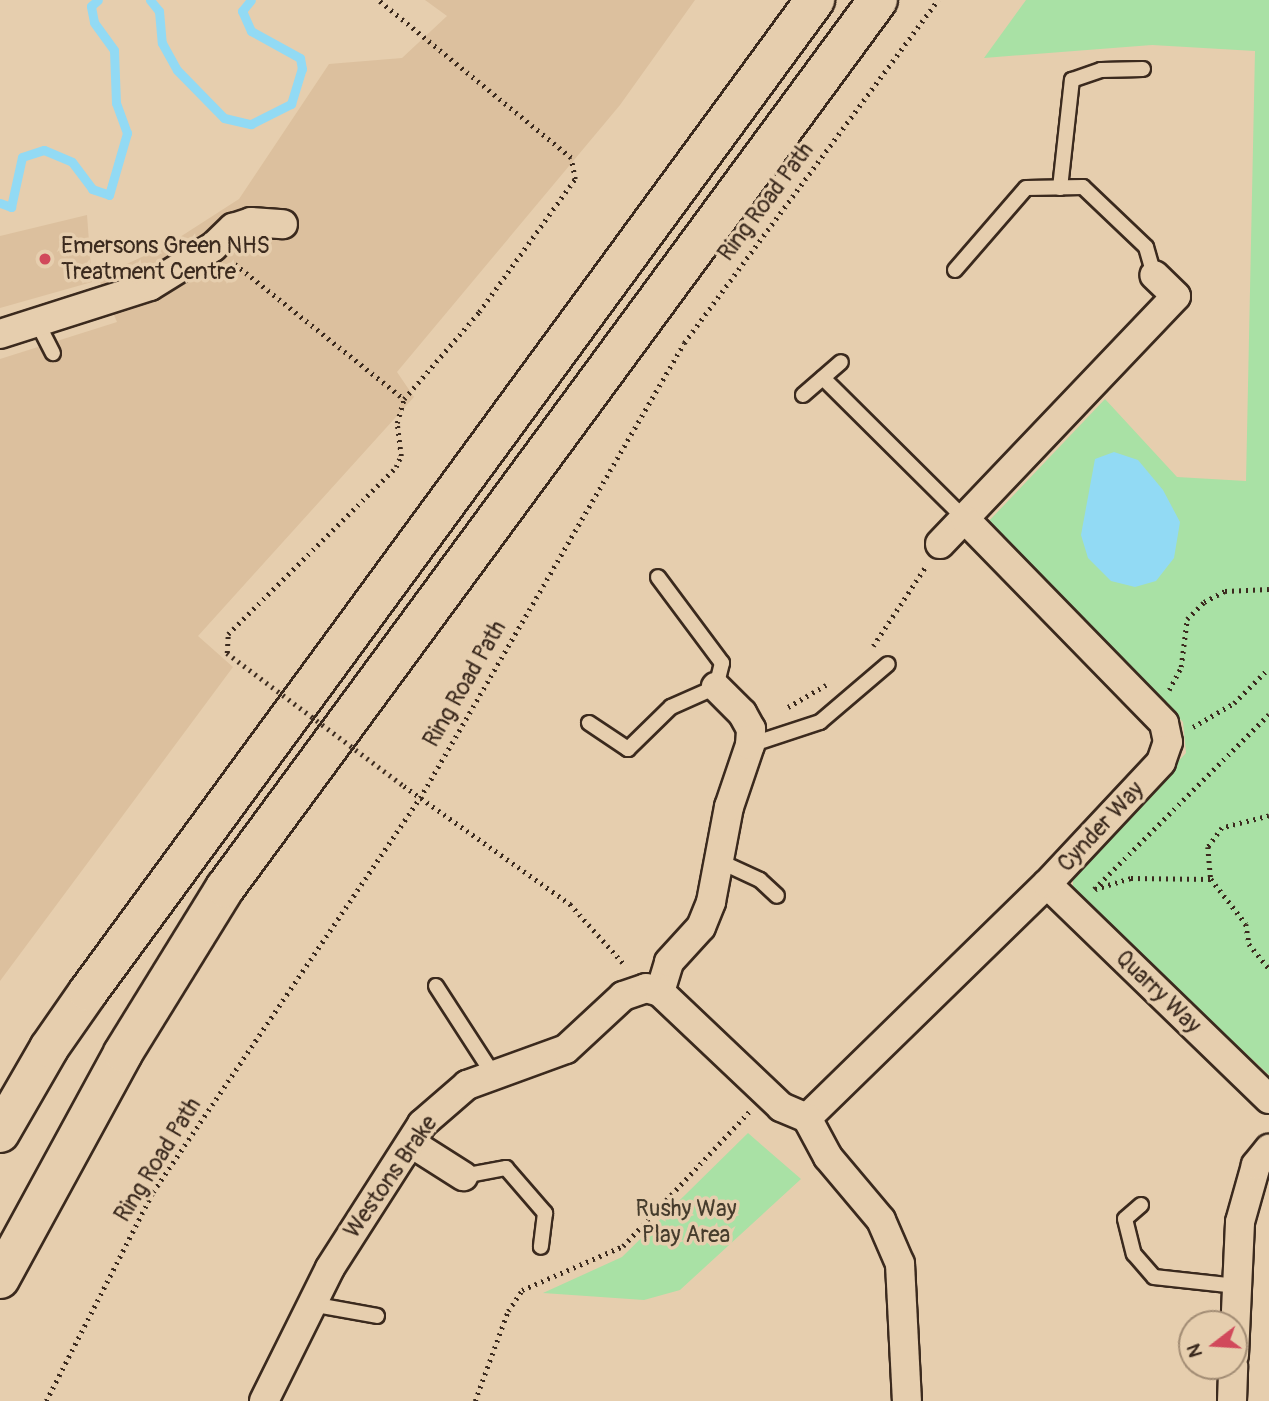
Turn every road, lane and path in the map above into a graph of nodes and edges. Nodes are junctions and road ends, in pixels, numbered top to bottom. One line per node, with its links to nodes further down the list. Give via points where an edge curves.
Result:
1 (378, 0): 17 (path, via 571,158 576,168 575,179 479,312)
2 (815, 0): 42 (highway)
3 (878, 0): 54 (highway, via 225,888 123,1053)
4 (938, 0): 32 (path, Ring Road Path, via 684,343)
5 (1143, 69): 6 (lane, via 1101,69 1072,80)
6 (1060, 188): 9 (lane, via 1026,188); 10 (lane, via 1083,187 1146,247)
7 (283, 224): 8 (street, via 251,222 233,228)
8 (214, 247): 11 (street, via 150,286); 17 (path)
9 (954, 270)
10 (1154, 275): 18 (street, via 1176,296)
11 (37, 322): 12 (street); 13 (lane)
12 (0, 334)
13 (53, 353)
14 (841, 362): 15 (lane)
15 (823, 378): 16 (lane); 18 (lane)
16 (803, 396)
17 (404, 399): 32 (path, bridge, via 397,423 401,456 396,467 228,634 227,653)
18 (965, 520): 19 (street); 27 (street)
19 (940, 544): 22 (path)
20 (658, 576): 26 (lane, via 722,663)
21 (1269, 589): 27 (path, via 1225,591 1204,602 1187,619 1181,667 1172,687)
22 (867, 652)
23 (887, 664): 30 (lane, via 820,722)
24 (1269, 668): 31 (path, via 1234,703)
25 (830, 683): 30 (path)
26 (716, 687): 29 (lane, via 671,706 628,749); 30 (street, via 743,713)
27 (1152, 710): 31 (street, via 1164,723)
28 (1269, 714): 37 (path)
29 (589, 723)
30 (750, 737): 34 (street)
31 (1168, 742): 36 (street, Cynder Way, via 1161,762)
32 (420, 798): 41 (path, via 570,904); 60 (path, Ring Road Path, via 153,1192)
33 (1269, 816): 35 (path, via 1222,828 1208,847)
34 (719, 861): 38 (lane, via 760,880); 41 (street, via 701,927 669,962)
35 (1212, 879): 37 (path, via 1131,878); 39 (path, via 1246,924 1249,944)
36 (1054, 890): 37 (path); 45 (street, Quarry Way); 47 (street, Cynder Way)
37 (1093, 890)
38 (777, 896)
39 (1269, 970)
40 (436, 986): 43 (lane)
41 (653, 990): 43 (street, Westons Brake, via 623,996 565,1049); 44 (street)
42 (48, 1048): 46 (street); 48 (highway)
43 (493, 1074): 49 (street, Westons Brake, via 448,1099)
44 (766, 1094): 47 (street, via 781,1107); 62 (path, via 623,1246 522,1290 508,1311)
45 (1269, 1100)
46 (0, 1107)
47 (807, 1118): 63 (street, via 828,1157 881,1220 900,1264)
48 (0, 1133)
49 (411, 1143): 51 (street); 56 (street, Westons Brake)
50 (1269, 1149): 55 (street, via 1256,1165 1240,1222)
51 (463, 1176): 53 (lane, via 506,1168 545,1213)
52 (1141, 1205): 55 (lane, via 1125,1219 1133,1254 1154,1277)
53 (541, 1247)
54 (0, 1279)
55 (1237, 1286): 57 (street)
56 (311, 1304): 58 (lane); 61 (street, Westons Brake)
57 (1236, 1310)
58 (377, 1316)
59 (1233, 1380): 64 (street)
60 (46, 1401)
61 (264, 1401)
62 (475, 1401)
63 (907, 1401)
64 (1232, 1401)

